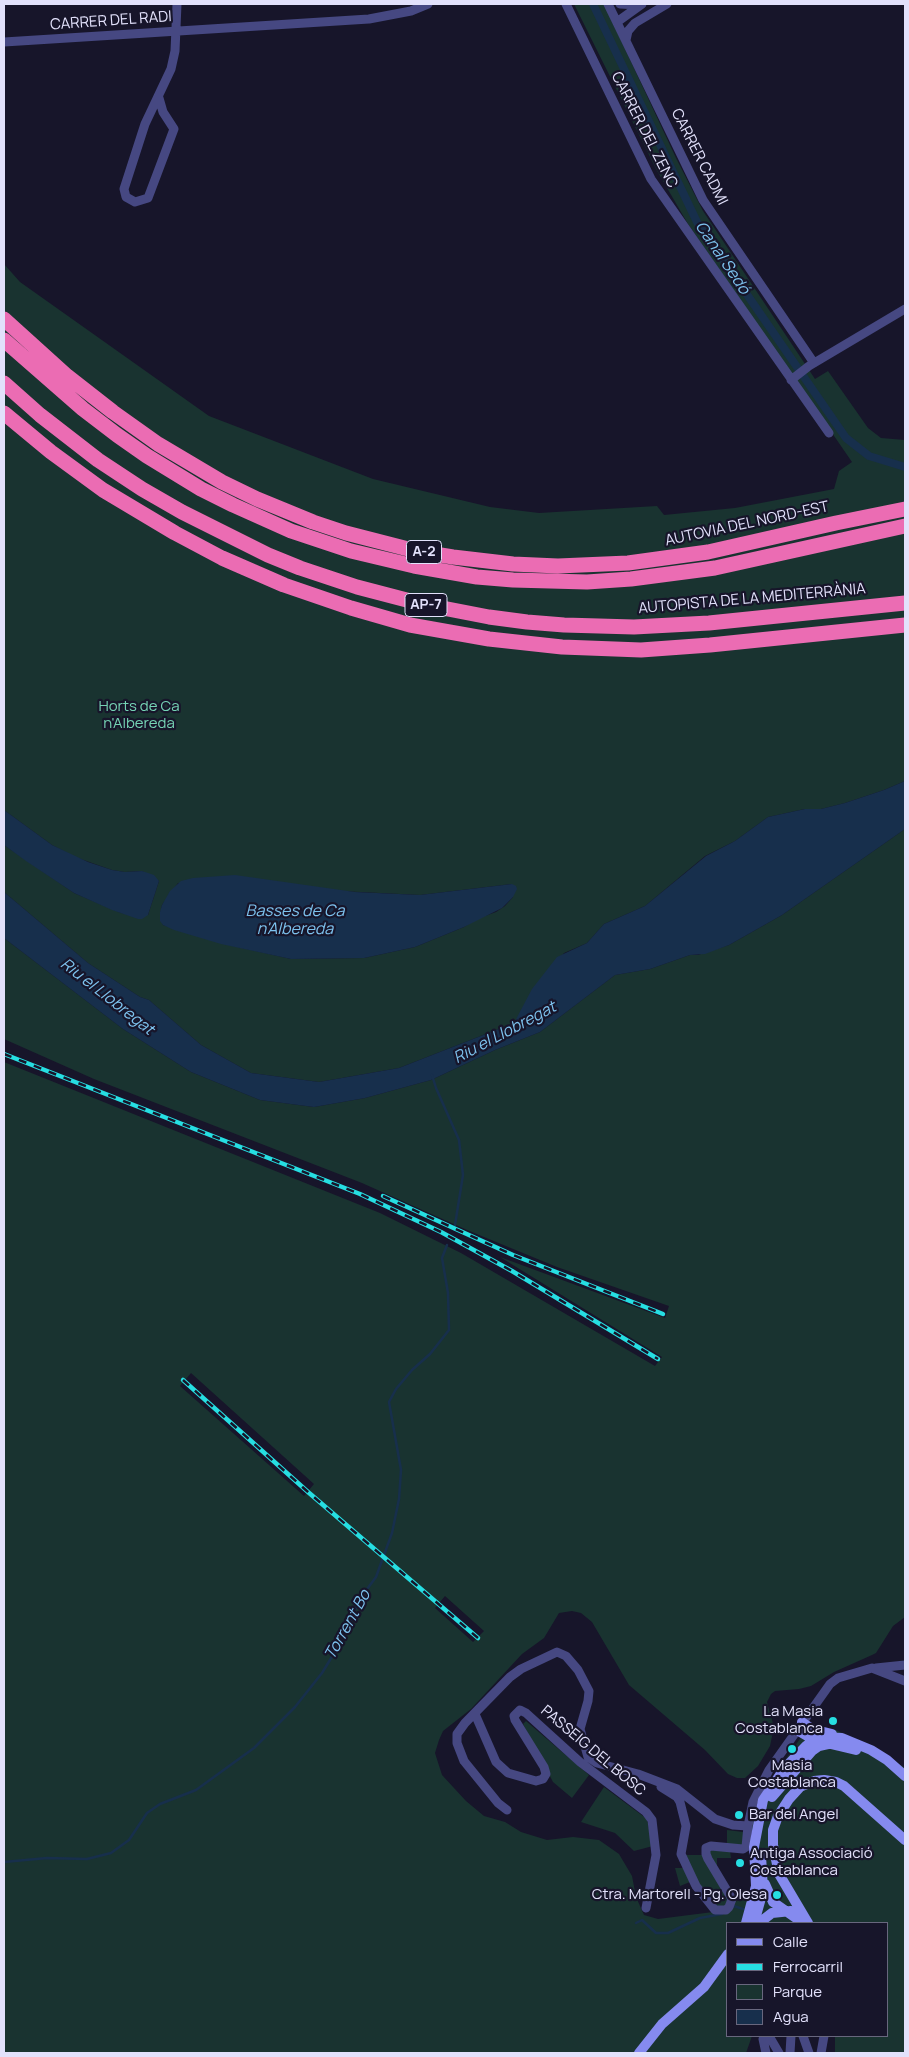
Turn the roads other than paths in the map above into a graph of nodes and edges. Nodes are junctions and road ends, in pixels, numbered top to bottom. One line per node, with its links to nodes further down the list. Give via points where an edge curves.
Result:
1 (177, 4): 10 (street)
2 (428, 4): 10 (street, CARRER DEL RADI, via 369,20)
3 (566, 4): 20 (street, CARRER DEL ZENC, via 651,179)
4 (608, 4): 8 (street, CARRER CADMI)
5 (620, 4): 6 (street)
6 (640, 4): 8 (street)
7 (667, 4): 9 (street)
8 (618, 23): 9 (street, via 624,20); 11 (street, CARRER CADMI)
9 (635, 23): 11 (street, via 628,31)
10 (176, 31): 12 (street, CARRER DEL RADI); 13 (street, via 172,69)
11 (626, 41): 19 (street, CARRER CADMI, via 703,200)
12 (4, 42)
13 (159, 98): 14 (street); 15 (street)
14 (167, 120): 15 (street, via 156,119); 15 (street, via 174,129 148,198 135,202 126,197 124,189)
15 (146, 124)
16 (905, 309): 19 (street)
17 (4, 319): 24 (highway, AUTOVIA DEL NORD-EST / A-2, via 113,412 158,444 222,482 313,522 416,551 513,564 628,563 708,552)
18 (4, 340): 25 (highway, A-2, via 110,430 202,488 263,519 320,541 442,572 513,580 578,582 631,579 715,568)
19 (811, 365): 20 (street)
20 (794, 378): 23 (street, CARRER DEL ZENC)
21 (4, 384): 26 (highway, AUTOPISTA DE LA MEDITERRÀNIA / AP-7, via 98,460 199,522 300,568 422,604 527,622 634,627 709,623)
22 (4, 413): 27 (highway, AP-7, via 103,490 222,558 293,588 410,625 489,639 562,647 641,650)
23 (829, 433)
24 (905, 509)
25 (905, 526)
26 (905, 603)
27 (905, 625)
28 (905, 1665): 29 (street)
29 (872, 1668): 30 (street); 32 (street, via 838,1678 830,1684)
30 (905, 1681)
31 (475, 1714): 36 (street, via 510,1677 551,1654 562,1654 578,1670 589,1691 580,1728); 36 (street, PASSEIG DEL BOSC, via 496,1762 515,1776 536,1781 546,1774 515,1720 514,1716 520,1710); 40 (street, via 457,1734 460,1753 472,1772)
32 (800, 1726): 33 (main road); 34 (main road); 42 (street, via 760,1786)
33 (812, 1729): 34 (main road); 35 (main road)
34 (814, 1740): 35 (main road, via 828,1736); 37 (main road); 41 (main road, via 774,1781 763,1800)
35 (838, 1741): 37 (main road, via 819,1746); 38 (main road, via 871,1750)
36 (584, 1760): 39 (street); 48 (street, PASSEIG DEL BOSC, via 652,1820 656,1855)
37 (799, 1764): 41 (main road)
38 (901, 1773)
39 (646, 1777): 42 (street, via 677,1789 721,1822); 42 (street, via 680,1802 686,1826 680,1854 696,1886 715,1910 726,1910 732,1899 706,1850 711,1846 745,1848)
40 (507, 1810)
41 (760, 1814): 44 (main road, via 754,1846)
42 (748, 1826)
43 (905, 1840): 47 (main road, via 844,1786 824,1780 800,1787 782,1809 773,1836 779,1874)
44 (760, 1883): 45 (main road); 46 (main road); 51 (main road)
45 (774, 1902): 46 (main road); 49 (main road)
46 (760, 1905): 50 (main road); 51 (main road)
47 (797, 1905): 49 (main road); 54 (main road)
48 (646, 1908)
49 (788, 1912): 50 (main road); 53 (main road)
50 (772, 1913): 52 (main road)
51 (749, 1922)
52 (760, 1922)
53 (802, 1922)
54 (807, 1922)
55 (726, 1957): 57 (main road)
56 (726, 1966): 57 (main road)
57 (704, 1987): 63 (main road, via 662,2024)
58 (765, 2037): 64 (street)
59 (770, 2037): 65 (street)
60 (791, 2037): 66 (street)
61 (803, 2037): 67 (street)
62 (824, 2037): 68 (street)
63 (639, 2053)
64 (766, 2053)
65 (779, 2053)
66 (790, 2053)
67 (809, 2053)
68 (821, 2053)

